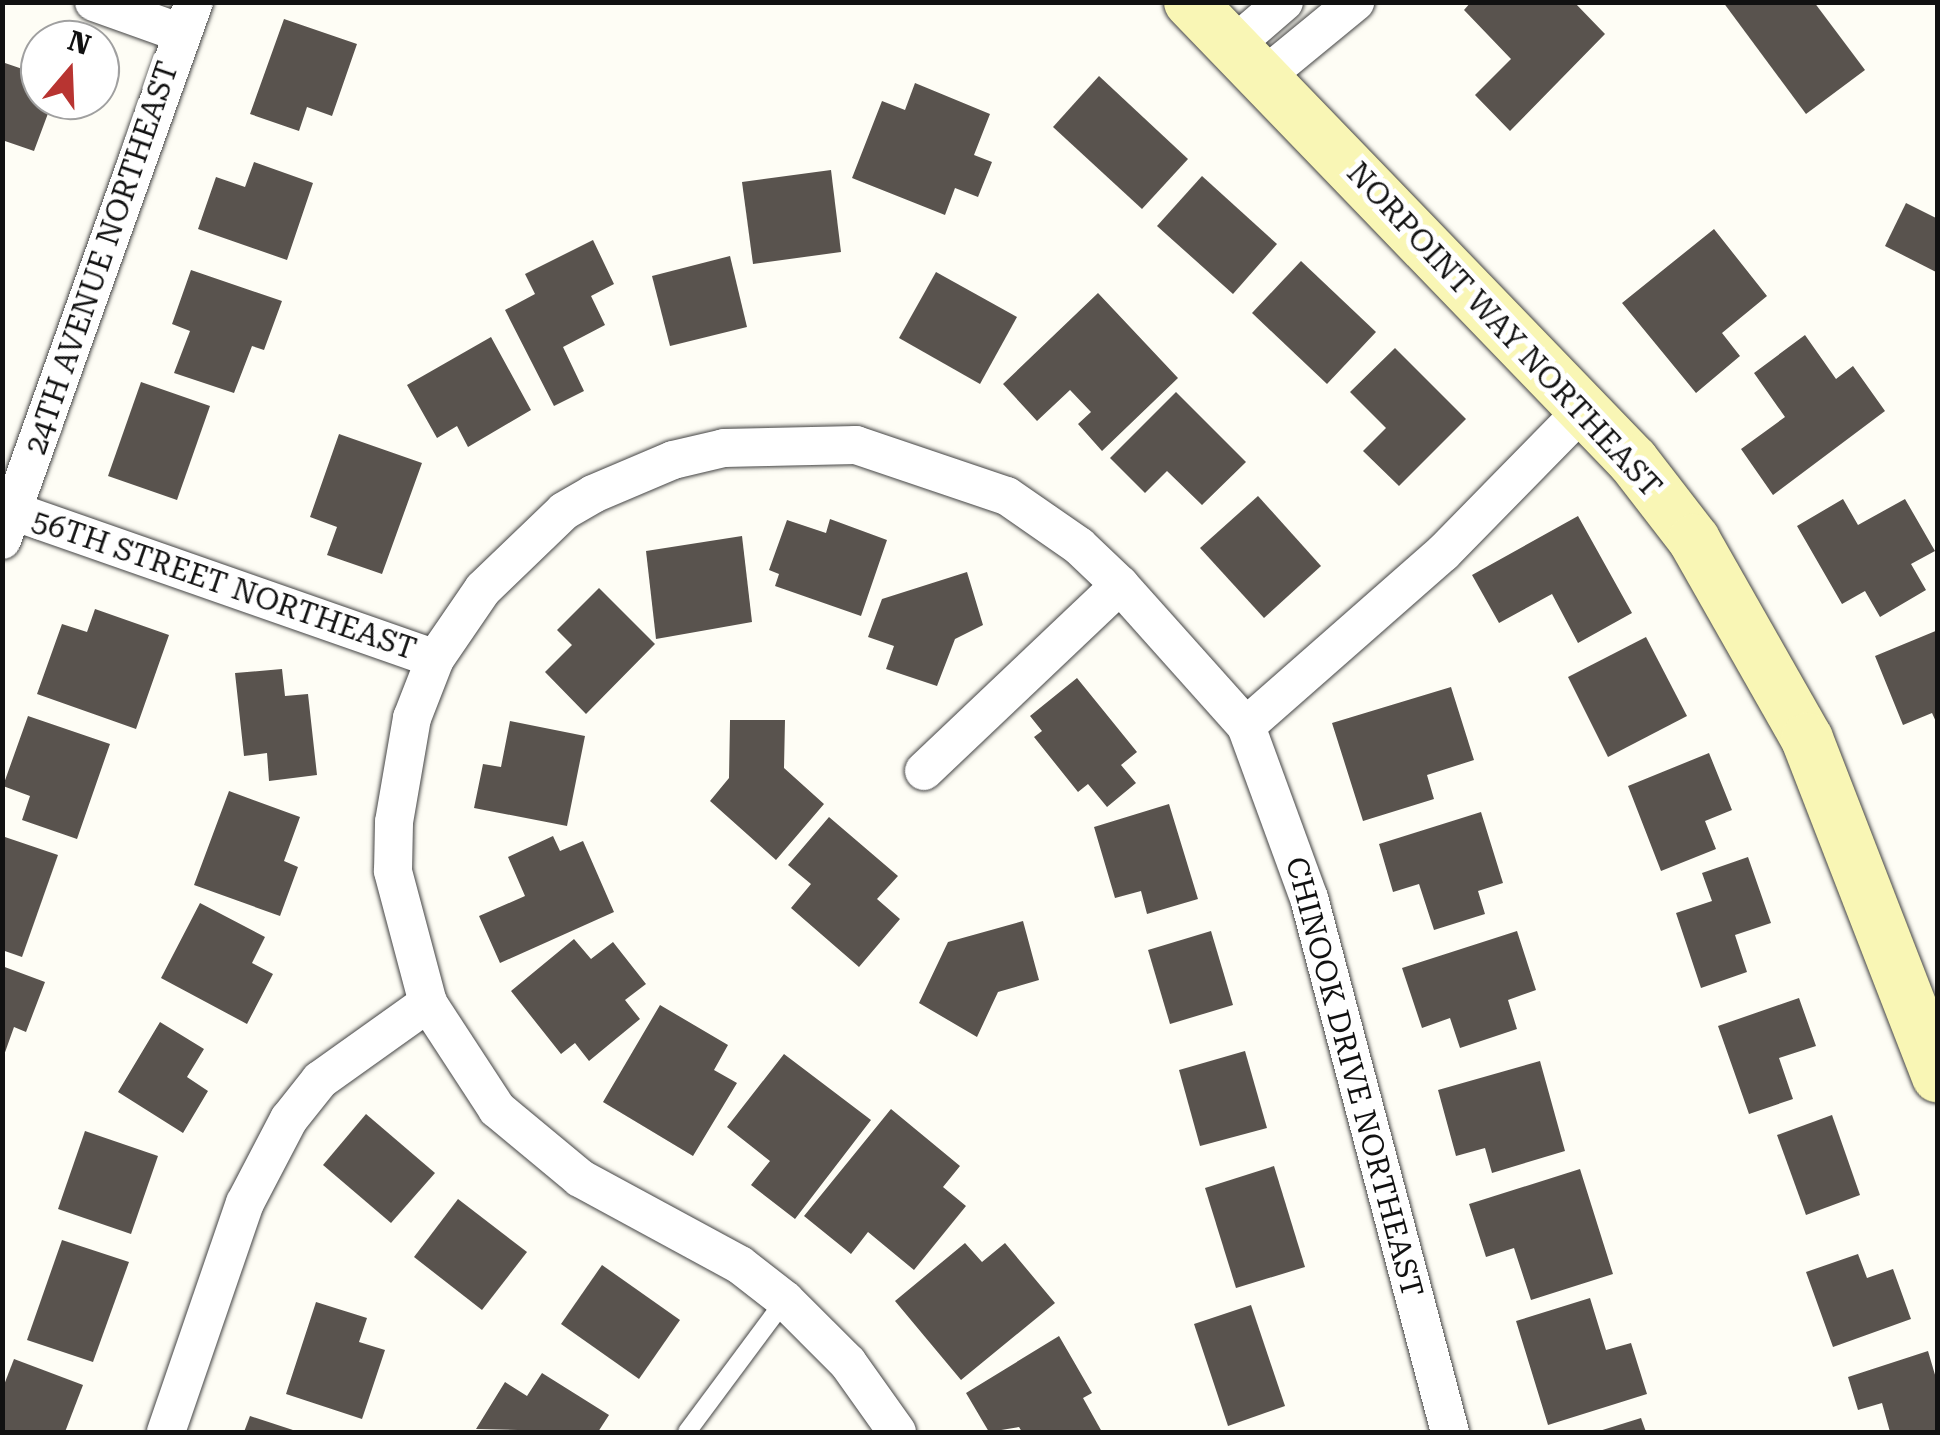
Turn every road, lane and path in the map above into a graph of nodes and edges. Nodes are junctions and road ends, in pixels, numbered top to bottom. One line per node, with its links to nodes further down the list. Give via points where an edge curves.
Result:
1 (94, 2): 5 (street)
2 (1190, 2): 6 (street, NORPOINT WAY NORTHEAST)
3 (1284, 2): 6 (street)
4 (1354, 2): 6 (street)
5 (188, 18): 8 (street, 24TH AVENUE NORTHEAST)
6 (1250, 60): 7 (street, NORPOINT WAY NORTHEAST)
7 (1584, 409): 11 (street, via 1443,554); 14 (street, NORPOINT WAY NORTHEAST, via 1694,540 1774,671)
8 (8, 526): 10 (street, 56TH STREET NORTHEAST)
9 (1120, 585): 10 (street, via 1079,546 1007,496 887,453 856,445 724,448 632,476 564,511 483,589); 11 (street); 12 (street)
10 (435, 659): 13 (street, via 412,718 394,822 400,908)
11 (1246, 726): 19 (street, CHINOOK DRIVE NORTHEAST, via 1309,898)
12 (924, 771)
13 (428, 1003): 15 (street, via 497,1109 535,1147 622,1204 740,1265); 16 (street, via 320,1080 290,1120 245,1202)
14 (1938, 1077)
15 (785, 1300): 17 (lane); 18 (street, via 848,1363)
16 (166, 1432)
17 (687, 1432)
18 (897, 1432)
19 (1450, 1432)

